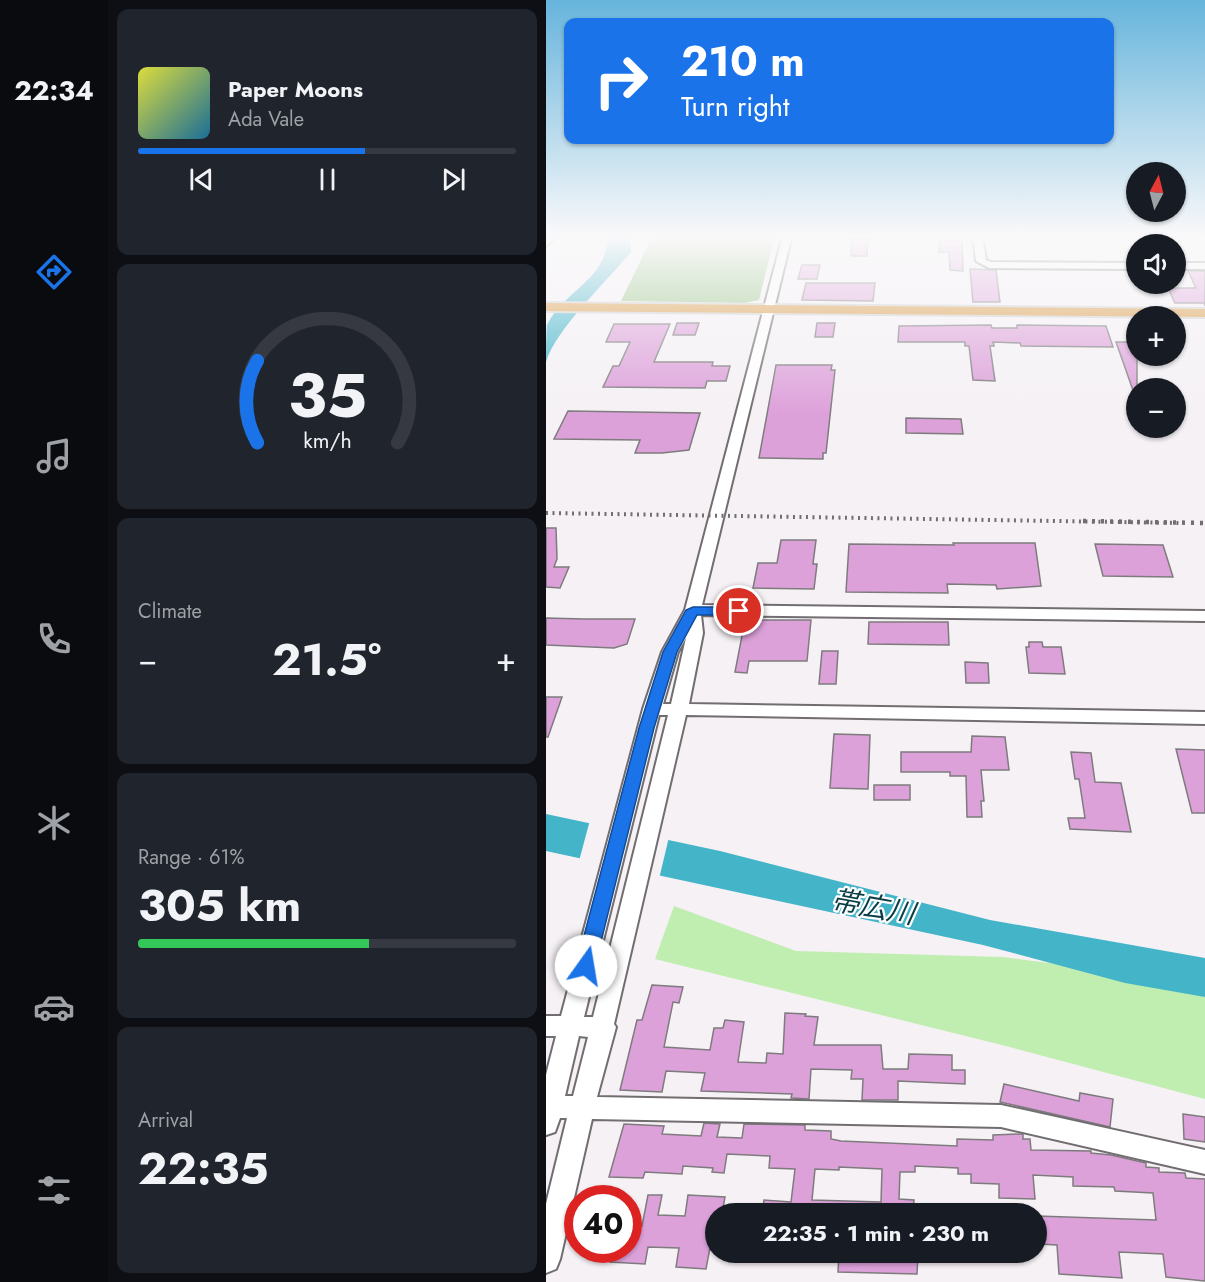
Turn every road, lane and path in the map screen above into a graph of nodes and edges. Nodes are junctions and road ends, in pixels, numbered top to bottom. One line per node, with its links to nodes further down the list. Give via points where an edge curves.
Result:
1 (772, 295): 5 (street)
2 (546, 307): 3 (highway)
3 (601, 310): 4 (highway); 5 (highway)
4 (546, 312)
5 (768, 312): 6 (highway); 7 (highway); 10 (street)
6 (1205, 313)
7 (1126, 318)
8 (1186, 318): 9 (highway)
9 (1205, 318)
10 (693, 610): 11 (street); 12 (street, via 670,652); 13 (street, via 695,633)
11 (1205, 616)
12 (652, 709): 13 (street); 16 (street)
13 (679, 710): 14 (street); 17 (street)
14 (1205, 717)
15 (546, 1026): 16 (street)
16 (571, 1026): 17 (street); 19 (street)
17 (604, 1027): 18 (street)
18 (584, 1108): 19 (street); 20 (street, via 1001,1116); 21 (street)
19 (548, 1116)
20 (1205, 1162)
21 (550, 1230): 22 (street)
22 (546, 1259)

